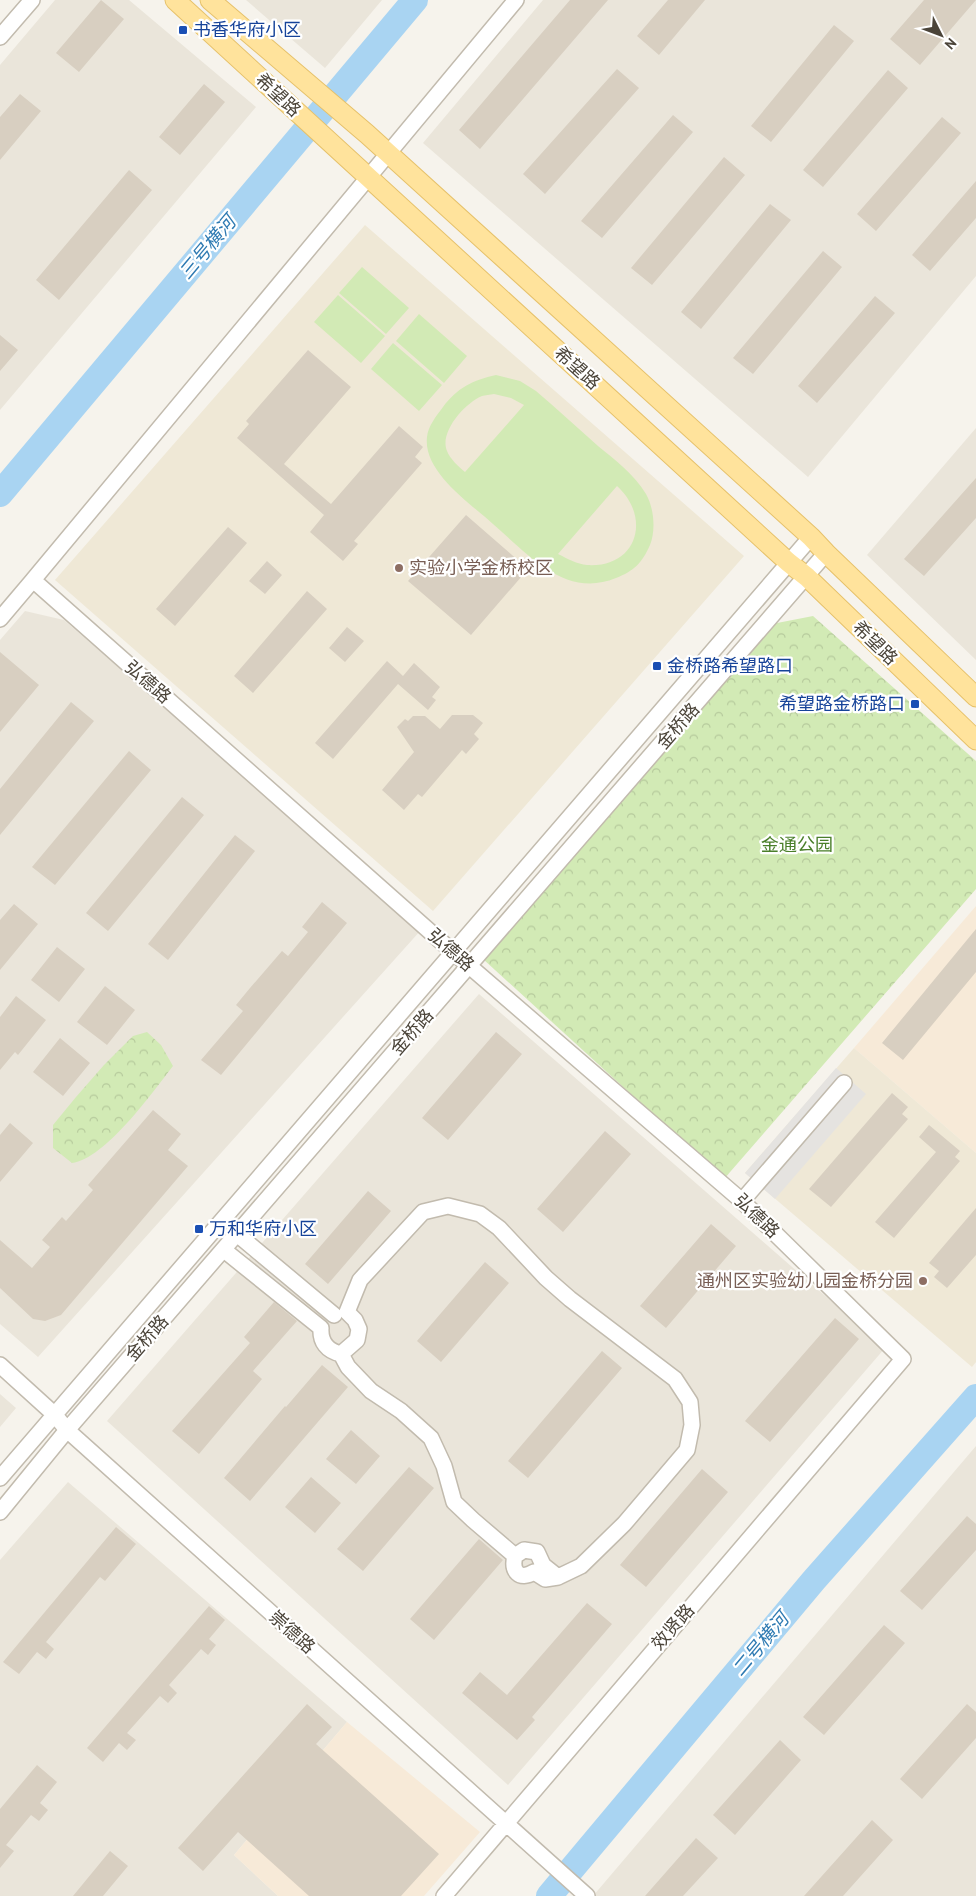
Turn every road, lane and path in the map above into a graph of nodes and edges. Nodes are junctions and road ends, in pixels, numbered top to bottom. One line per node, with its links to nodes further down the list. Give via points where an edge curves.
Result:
1 (32, 0): 5 (street)
2 (175, 0): 9 (main road, 希望路)
3 (210, 0): 6 (main road, 希望路)
4 (516, 0): 6 (street)
5 (0, 38)
6 (388, 154): 7 (main road, 希望路); 11 (street)
7 (811, 537): 8 (main road, 希望路); 9 (street, 金桥路)
8 (826, 553): 10 (street, 金桥路); 13 (main road, 希望路)
9 (788, 562): 10 (main road, 希望路); 15 (street, 金桥路)
10 (807, 576): 14 (main road, 希望路); 18 (street, 金桥路)
11 (32, 580): 12 (street); 15 (street, 弘德路)
12 (0, 619)
13 (976, 697)
14 (976, 740)
15 (453, 952): 17 (street, 弘德路); 25 (street, 金桥路)
16 (844, 1083): 17 (street)
17 (742, 1201): 23 (street, 弘德路)
18 (237, 1234): 19 (street, 金桥路); 20 (street)
19 (224, 1250): 21 (street); 26 (street, 金桥路)
20 (340, 1314): 21 (street, via 326,1320); 22 (street, via 355,1320 359,1330 357,1340); 30 (street, via 360,1280 423,1212 448,1206 480,1214 499,1228 570,1300 675,1379 690,1402 692,1425 687,1450 624,1524 580,1566)
21 (320, 1328): 22 (street, via 320,1339 326,1347)
22 (342, 1354): 29 (street, via 348,1367 371,1392 401,1411 431,1438 444,1466 454,1502)
23 (903, 1359): 31 (street, 效贤路)
24 (0, 1365): 25 (street, 崇德路)
25 (55, 1415): 26 (street, 崇德路); 27 (street, 金桥路)
26 (67, 1430): 28 (street, 金桥路); 31 (street, 崇德路)
27 (0, 1478)
28 (0, 1512)
29 (515, 1556): 30 (street, via 524,1550 537,1552 544,1565); 30 (street, via 513,1564 519,1574 527,1576 534,1572 544,1579)
30 (558, 1577)
31 (505, 1823): 32 (street, 效贤路); 33 (street, 崇德路)
32 (444, 1896)
33 (587, 1896)

